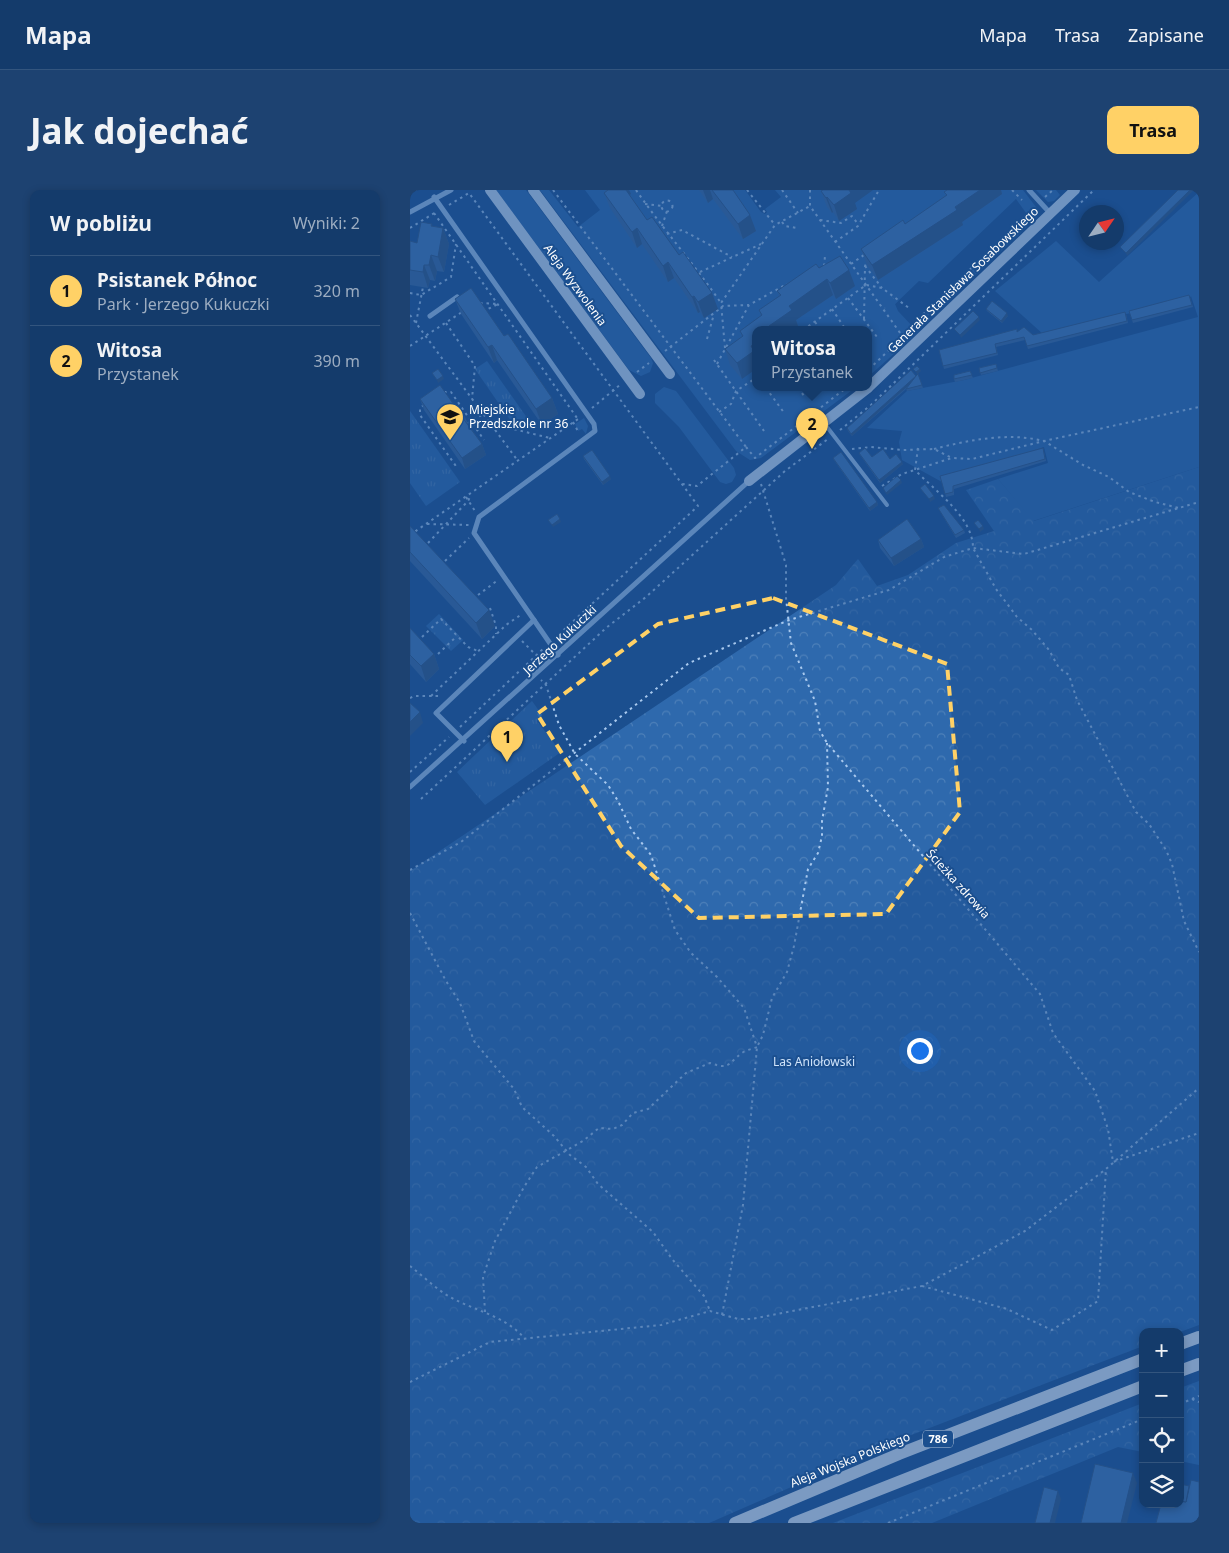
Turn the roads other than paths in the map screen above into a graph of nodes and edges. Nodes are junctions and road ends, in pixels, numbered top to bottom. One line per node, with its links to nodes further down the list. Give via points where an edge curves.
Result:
1 (441, 190): 7 (street)
2 (451, 190): 7 (street)
3 (490, 190): 15 (street, Aleja Wyzwolenia)
4 (533, 190): 12 (street, Aleja Wyzwolenia)
5 (1029, 190): 9 (street)
6 (1075, 190): 9 (street, Generała Stanisława Sosabowskiego)
7 (434, 197): 8 (street); 20 (street, via 594,424 595,431 479,517 476,525 474,533)
8 (410, 212)
9 (1051, 214): 13 (street, Generała Stanisława Sosabowskiego)
10 (457, 297): 11 (street)
11 (430, 316)
12 (670, 374)
13 (872, 384)
14 (864, 391): 16 (street, Generała Stanisława Sosabowskiego)
15 (640, 394)
16 (824, 423): 17 (street, Generała Stanisława Sosabowskiego); 19 (lane)
17 (749, 481): 18 (street, Generała Stanisława Sosabowskiego)
18 (721, 505): 21 (street, Jerzego Kukuczki)
19 (887, 505)
20 (534, 620): 21 (street); 22 (street, via 436,713)
21 (558, 655): 22 (street, Jerzego Kukuczki)
22 (464, 741): 23 (street, Jerzego Kukuczki)
23 (410, 787)
24 (1199, 1337): 25 (main road)
25 (1184, 1343)
26 (1139, 1361): 30 (main road, Aleja Wojska Polskiego / 786, via 899,1454)
27 (1199, 1364): 28 (main road)
28 (1184, 1370)
29 (1139, 1388): 31 (main road, 786)
30 (735, 1523)
31 (794, 1523)

